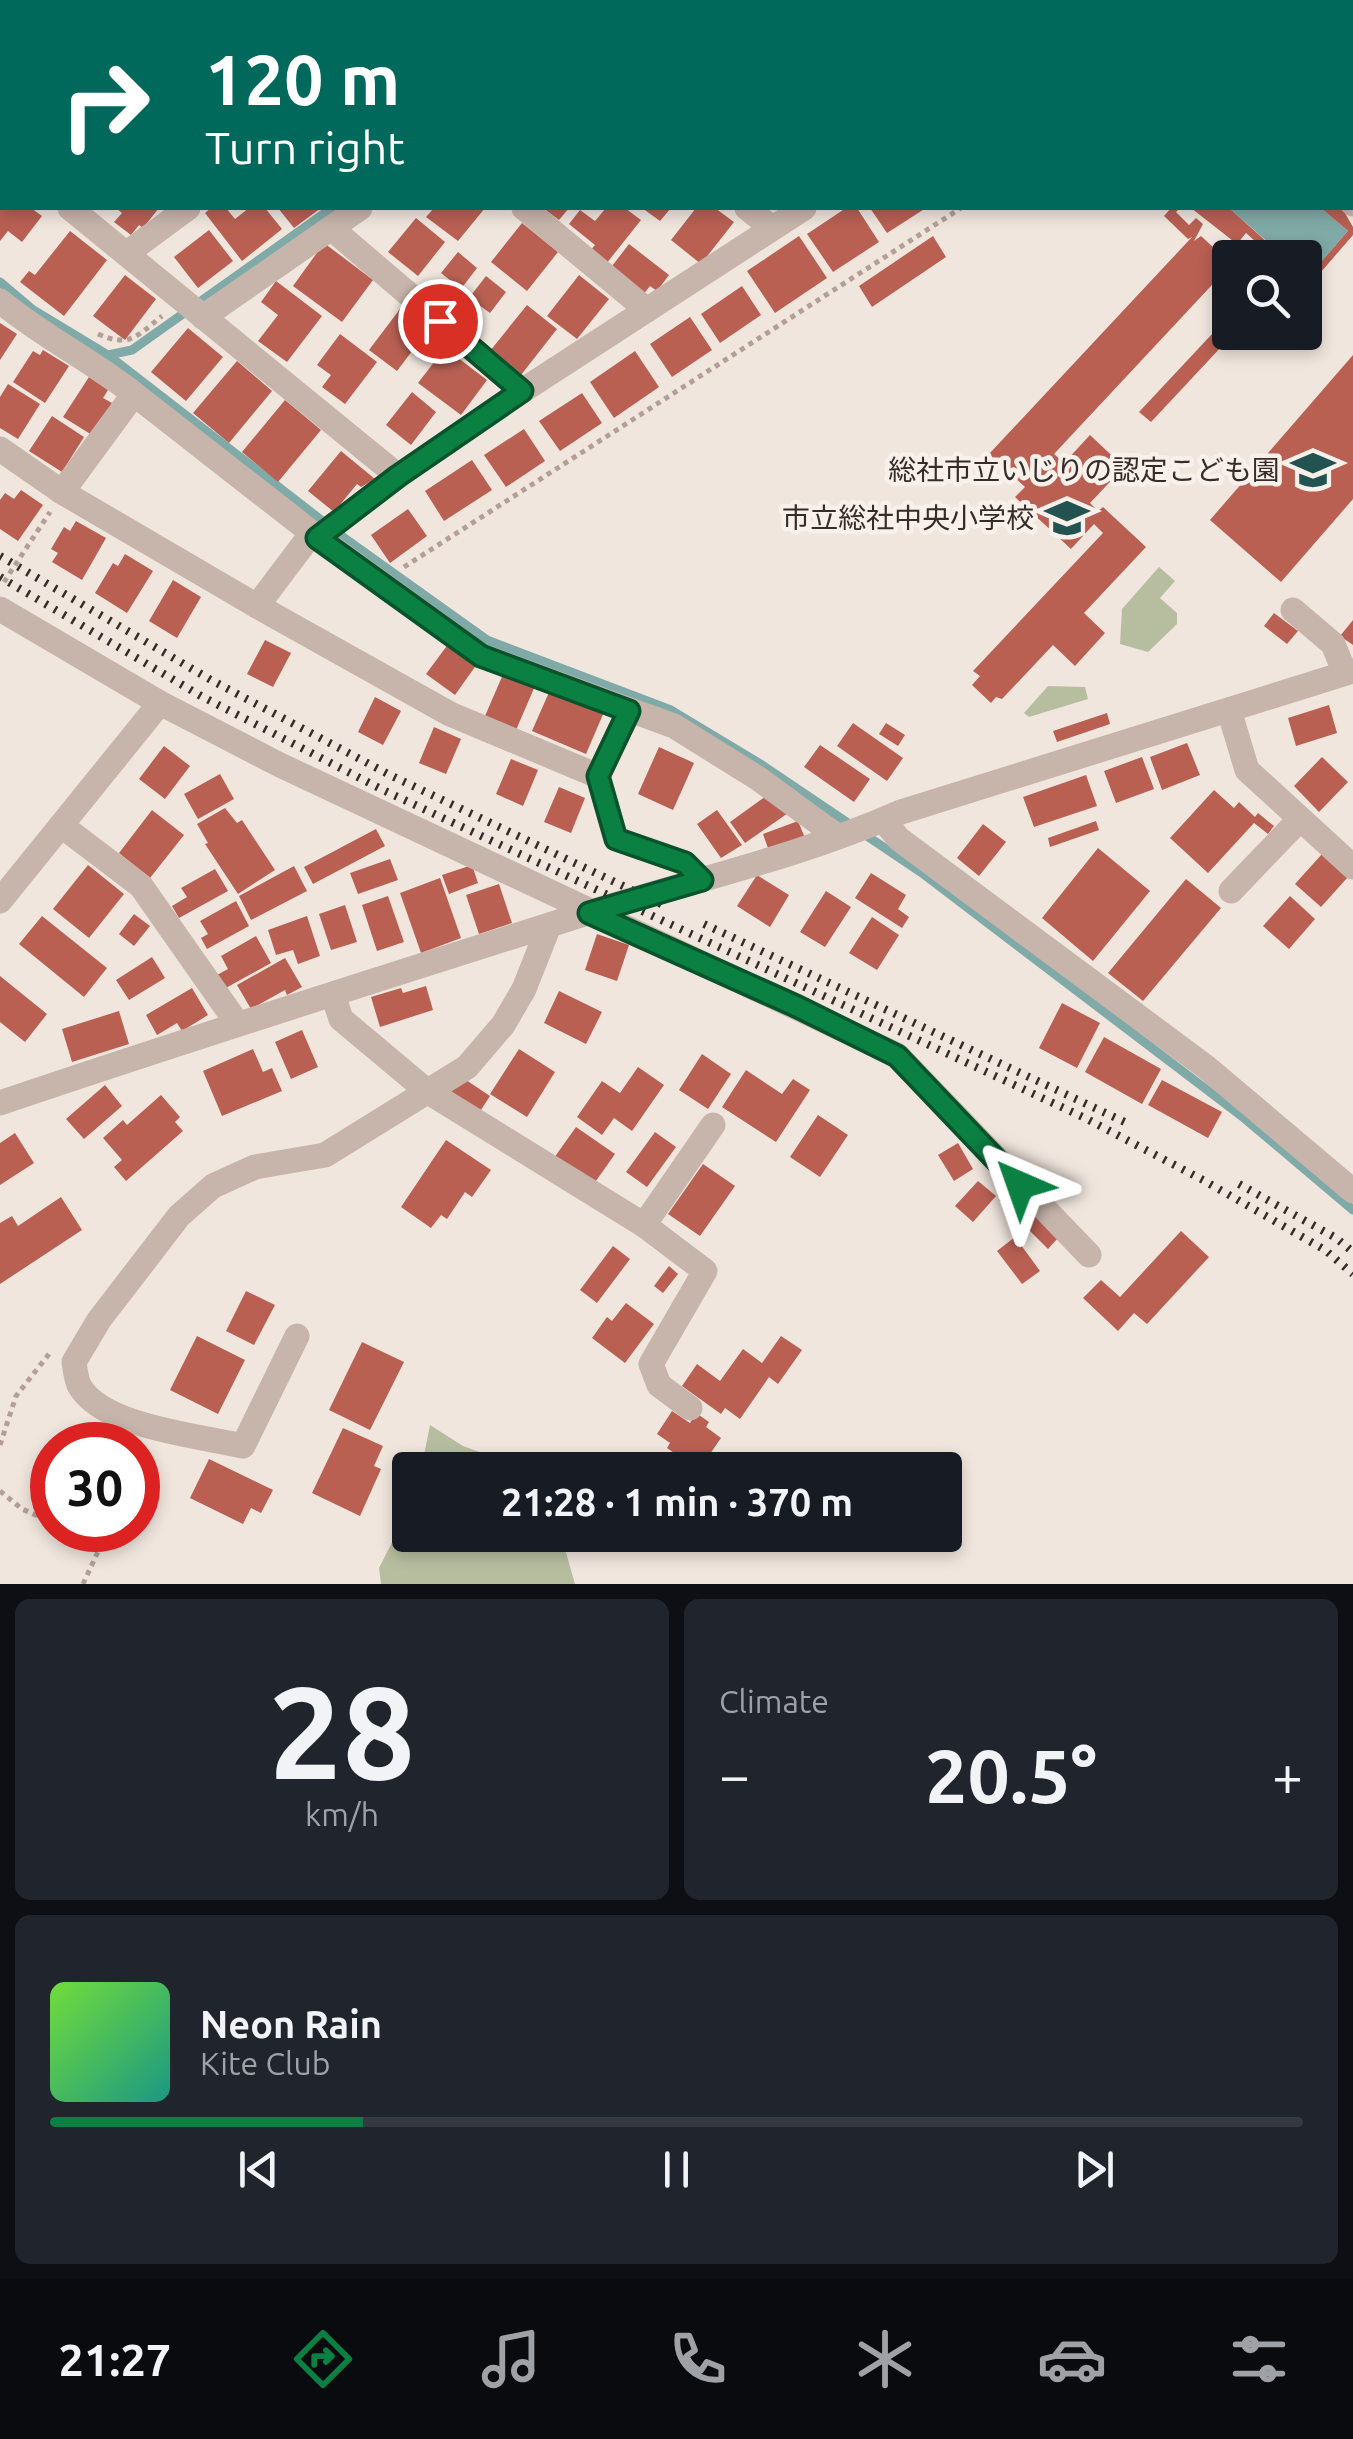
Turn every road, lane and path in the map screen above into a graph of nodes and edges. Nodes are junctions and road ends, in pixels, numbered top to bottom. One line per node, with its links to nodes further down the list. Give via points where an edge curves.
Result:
1 (73, 210): 10 (street)
2 (185, 210): 10 (street)
3 (357, 210): 8 (street)
4 (526, 210): 13 (street)
5 (750, 210): 9 (street)
6 (801, 210): 9 (street)
7 (958, 210): 22 (path)
8 (332, 228): 14 (street); 16 (street)
9 (772, 228): 13 (street)
10 (127, 253): 11 (street)
11 (181, 300): 14 (street); 15 (path, via 130,340)
12 (0, 301): 15 (street)
13 (647, 310): 16 (street)
14 (202, 317): 19 (street)
15 (70, 335): 17 (street)
16 (522, 391): 19 (street)
17 (134, 394): 20 (street); 21 (street)
18 (0, 448): 20 (street)
19 (398, 476): 21 (street)
20 (62, 492): 23 (path); 24 (street)
21 (322, 532): 24 (street); 30 (street, via 481,656)
22 (404, 567)
23 (0, 587)
24 (257, 606): 31 (street, via 450,714)
25 (0, 610): 28 (street)
26 (1293, 610): 27 (street, via 1333,644)
27 (1349, 672): 29 (street)
28 (160, 703): 33 (street); 39 (street)
29 (1229, 710): 32 (street, via 1247,770); 34 (street)
30 (629, 711): 31 (street); 34 (street, via 674,726)
31 (598, 776): 36 (street, via 616,839 685,863)
32 (1300, 819): 35 (street); 37 (street)
33 (62, 826): 38 (street); 42 (street, via 141,886)
34 (858, 830): 36 (street); 46 (street, via 899,840 1206,1067)
35 (1353, 868)
36 (702, 880): 39 (street)
37 (1231, 891)
38 (0, 902)
39 (589, 913): 40 (street); 48 (street, via 897,1056)
40 (549, 926): 41 (street); 43 (street, via 503,1025 467,1066)
41 (333, 995): 42 (street); 43 (street, via 342,1019)
42 (237, 1023): 44 (street)
43 (427, 1091): 47 (street); 49 (street, via 325,1155 255,1167 213,1186 179,1216 74,1362 79,1384 96,1404 129,1422 244,1446)
44 (0, 1103)
45 (712, 1124): 47 (street)
46 (1353, 1191)
47 (644, 1225): 50 (street, via 705,1271 651,1364 659,1385)
48 (1089, 1254)
49 (297, 1336)
50 (690, 1408)
51 (0, 1491): 52 (path)
52 (30, 1513)
53 (97, 1552): 54 (path)
54 (83, 1584)

